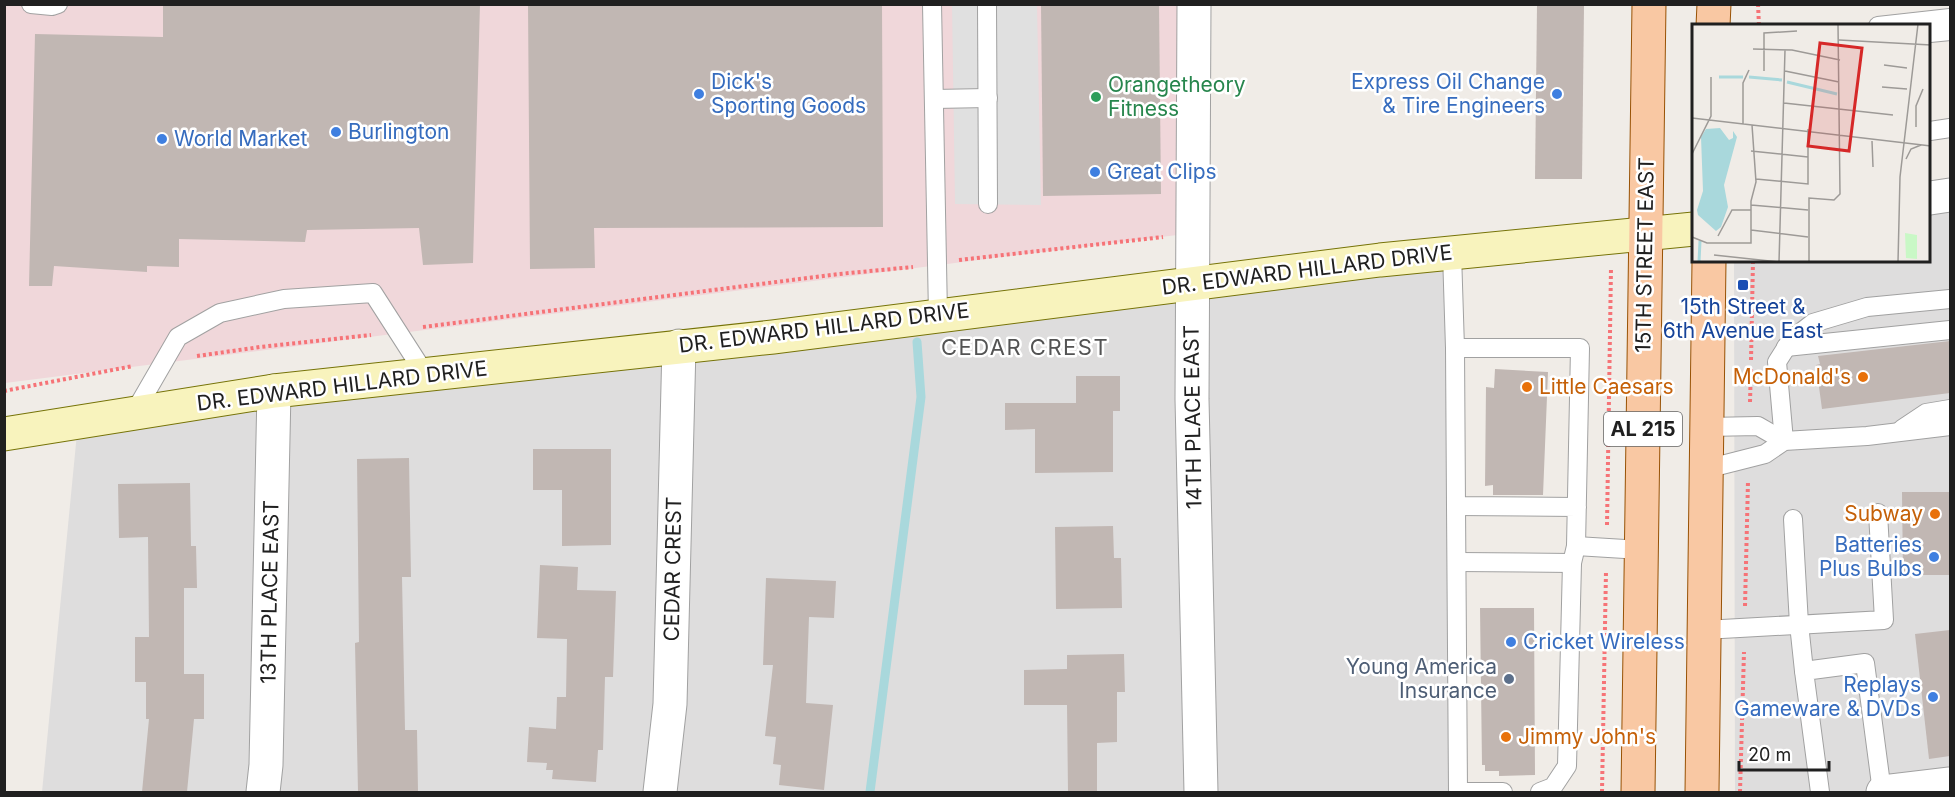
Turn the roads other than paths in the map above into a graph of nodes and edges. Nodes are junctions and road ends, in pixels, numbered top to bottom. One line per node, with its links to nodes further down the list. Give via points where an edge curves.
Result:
1 (31, 4): 2 (lane)
2 (58, 4)
3 (932, 4): 14 (lane)
4 (987, 4): 13 (lane)
5 (1194, 4): 24 (street, 14TH PLACE EAST)
6 (1649, 4): 21 (main road, 15TH STREET EAST / AL 215)
7 (1714, 4): 9 (main road)
8 (1950, 18): 10 (lane)
9 (1713, 24)
10 (1896, 24)
11 (1950, 31): 12 (lane)
12 (1931, 33)
13 (988, 98): 14 (lane); 19 (lane)
14 (934, 99): 26 (lane)
15 (1950, 128): 16 (lane)
16 (1931, 131)
17 (1950, 195): 18 (street)
18 (1931, 198)
19 (988, 204)
20 (1692, 229): 21 (street, DR. EDWARD HILLARD DRIVE)
21 (1646, 233): 22 (street, DR. EDWARD HILLARD DRIVE); 45 (main road, 15TH STREET EAST / AL 215)
22 (1452, 253): 24 (street, DR. EDWARD HILLARD DRIVE); 30 (lane)
23 (1709, 262): 36 (main road, AL 215)
24 (1192, 284): 26 (street, DR. EDWARD HILLARD DRIVE); 54 (street, 14TH PLACE EAST)
25 (1950, 299): 29 (lane, via 1867,307 1813,323)
26 (938, 315): 28 (street, DR. EDWARD HILLARD DRIVE)
27 (1950, 330): 29 (lane)
28 (679, 346): 31 (street, DR. EDWARD HILLARD DRIVE); 53 (street, CEDAR CREST, via 670,704)
29 (1786, 347): 39 (lane, via 1777,362)
30 (1455, 348): 41 (lane); 42 (lane, via 1580,348)
31 (425, 374): 32 (street, DR. EDWARD HILLARD DRIVE); 34 (lane, via 373,293 284,299 220,313 178,337)
32 (274, 391): 34 (street, DR. EDWARD HILLARD DRIVE); 52 (street, 13TH PLACE EAST, via 266,765)
33 (1950, 409): 37 (lane, via 1926,413)
34 (134, 413): 38 (street, DR. EDWARD HILLARD DRIVE)
35 (1950, 426): 37 (lane)
36 (1707, 427): 39 (lane, via 1758,426); 40 (main road, AL 215)
37 (1898, 432): 39 (lane)
38 (4, 434)
39 (1784, 441): 40 (lane, via 1765,454)
40 (1706, 469): 49 (main road, AL 215)
41 (1456, 506): 42 (lane); 47 (lane)
42 (1577, 507): 46 (lane)
43 (1878, 513): 48 (lane, via 1884,620)
44 (1793, 519): 48 (lane)
45 (1641, 549): 46 (lane, via 1606,548); 58 (main road, 15TH STREET EAST / AL 215)
46 (1574, 554): 47 (lane); 57 (lane, via 1568,766 1553,787)
47 (1457, 562): 55 (lane)
48 (1799, 624): 49 (lane); 50 (lane)
49 (1704, 630): 59 (main road, AL 215)
50 (1804, 671): 60 (lane); 61 (lane, via 1865,663)
51 (1950, 784): 61 (street)
52 (262, 792)
53 (660, 792)
54 (1201, 792)
55 (1458, 792): 56 (lane)
56 (1503, 792)
57 (1540, 792)
58 (1638, 792)
59 (1702, 792)
60 (1820, 792)
61 (1882, 792)

